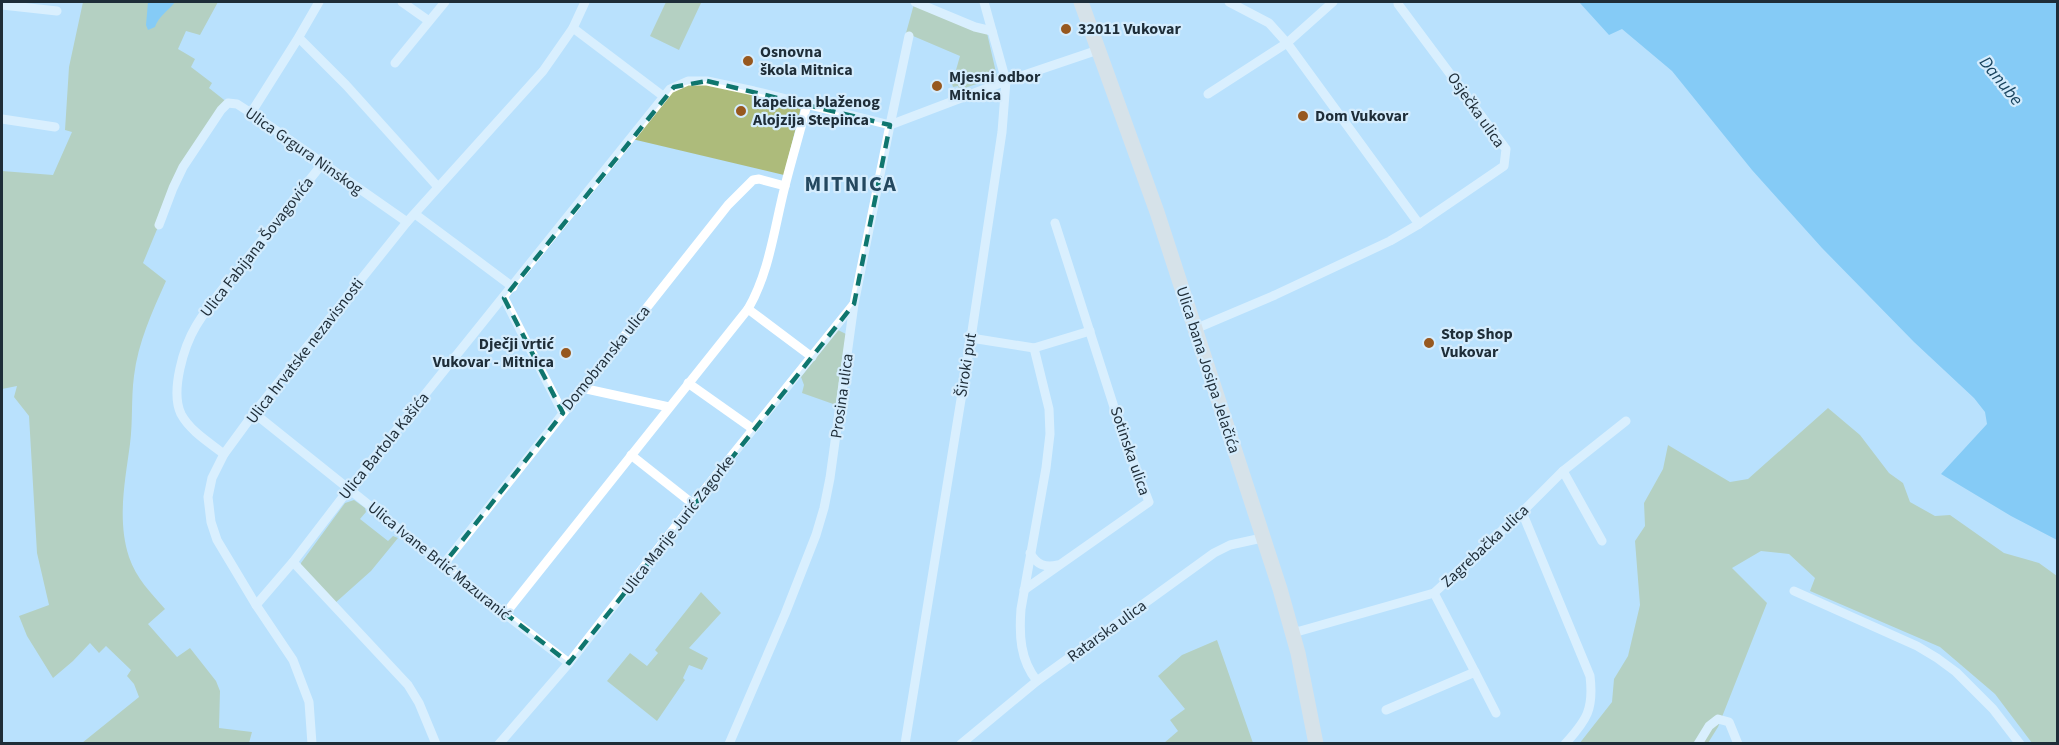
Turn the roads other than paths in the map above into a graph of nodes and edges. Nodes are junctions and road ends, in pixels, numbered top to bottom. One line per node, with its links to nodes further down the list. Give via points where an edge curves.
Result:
1 (319, 2): 17 (street)
2 (402, 2): 13 (street)
3 (445, 2): 13 (street)
4 (585, 2): 14 (street, Ulica hrvatske nezavisnosti)
5 (915, 2): 15 (street)
6 (984, 2): 15 (street)
7 (1081, 2): 19 (main road, Ulica bana Josipa Jelačića)
8 (1229, 2): 18 (street, via 1269,23)
9 (1333, 2): 18 (street)
10 (1398, 4): 35 (street, Osječka ulica, via 1506,149 1504,166)
11 (2, 5): 12 (street)
12 (57, 11)
13 (429, 21): 20 (street)
14 (573, 28): 23 (street); 31 (street, Ulica hrvatske nezavisnosti, via 543,71)
15 (992, 31): 21 (street)
16 (909, 36): 27 (street, Prosina ulica)
17 (299, 38): 25 (street); 31 (street)
18 (1287, 43): 22 (street); 35 (street)
19 (1098, 50): 21 (street); 41 (main road, Ulica bana Josipa Jelačića)
20 (395, 63)
21 (1006, 81): 27 (street); 43 (street, Široki put)
22 (1208, 94)
23 (663, 96): 24 (street, Ulica Bartola Kašića, via 679,83 696,80); 37 (street, Ulica Bartola Kašića)
24 (807, 104): 27 (street, Ulica Bartola Kašića); 30 (street)
25 (251, 112): 29 (street, Ulica Grgura Ninskog); 36 (street, Ulica Grgura Ninskog, via 228,103 221,110 183,167)
26 (2, 119): 28 (street)
27 (890, 125): 39 (street, Prosina ulica)
28 (55, 127)
29 (323, 163): 33 (street, Ulica Grgura Ninskog); 53 (street, Ulica Fabijana Šovagovića, via 216,297 195,327 186,350 177,384 181,413 196,432)
30 (785, 186): 40 (street, via 767,264); 47 (street, Domobranska ulica, via 759,179 749,182)
31 (438, 187): 32 (street, Ulica hrvatske nezavisnosti)
32 (415, 214): 33 (street, Ulica hrvatske nezavisnosti); 37 (street)
33 (407, 222): 49 (street, Ulica hrvatske nezavisnosti)
34 (1055, 223): 42 (street, Sotinska ulica)
35 (1419, 224): 41 (street, Osječka ulica)
36 (159, 225)
37 (513, 287): 38 (street, Ulica Bartola Kašića)
38 (504, 298): 50 (street); 56 (street, Ulica Bartola Kašića)
39 (854, 304): 45 (street, Ulica Marije Jurić Zagorke); 79 (street, Prosina ulica, via 824,508 785,614)
40 (748, 309): 45 (street); 46 (street)
41 (1195, 330): 59 (main road, Ulica bana Josipa Jelačića)
42 (1090, 331): 44 (street); 64 (street, Sotinska ulica, via 1149,502)
43 (971, 338): 44 (street); 80 (street, Široki put)
44 (1034, 348): 61 (street, via 1050,422)
45 (812, 357): 52 (street, Ulica Marije Jurić Zagorke)
46 (688, 383): 48 (street); 52 (street)
47 (582, 388): 48 (street); 50 (street, Domobranska ulica)
48 (669, 407): 54 (street)
49 (254, 413): 53 (street, Ulica hrvatske nezavisnosti); 56 (street, Ulica Ivane Brlić Mazuranić)
50 (563, 413): 63 (street, Domobranska ulica)
51 (1626, 421): 55 (street, Zagrebačka ulica)
52 (753, 429): 57 (street, Ulica Marije Jurić Zagorke)
53 (224, 454): 68 (street, Ulica hrvatske nezavisnosti, via 209,488 211,522 217,540)
54 (631, 455): 57 (street); 69 (street)
55 (1563, 471): 58 (street, Zagrebačka ulica); 60 (street)
56 (349, 489): 62 (street, Ulica Bartola Kašića); 63 (street, Ulica Ivane Brlić Mazuranić)
57 (693, 504): 71 (street, Ulica Marije Jurić Zagorke)
58 (1522, 512): 67 (street, Zagrebačka ulica); 83 (street, via 1590,676 1588,715)
59 (1262, 538): 70 (main road, Ulica bana Josipa Jelačića); 73 (street, Ratarska ulica, via 1214,553)
60 (1602, 541)
61 (1030, 553): 64 (street, via 1039,565); 65 (street)
62 (293, 562): 68 (street, Ulica Bartola Kašića); 77 (street, via 408,686)
63 (443, 565): 69 (street, Ulica Ivane Brlić Mazuranić)
64 (1059, 565): 65 (street, Sotinska ulica)
65 (1024, 590): 73 (street, via 1021,644 1024,659)
66 (1794, 591): 86 (street, via 1937,658 1993,709)
67 (1434, 593): 70 (street, Zagrebačka ulica); 72 (street)
68 (256, 605): 76 (street, Ulica hrvatske nezavisnosti, via 293,660 309,702)
69 (505, 614): 71 (street, Ulica Ivane Brlić Mazuranić)
70 (1292, 631): 82 (main road, Ulica bana Josipa Jelačića)
71 (569, 663): 78 (street, Ulica Marije Jurić Zagorke)
72 (1475, 672): 74 (street); 75 (street)
73 (1037, 681): 81 (street, Ratarska ulica)
74 (1386, 710)
75 (1496, 713)
76 (312, 744)
77 (436, 744)
78 (499, 744)
79 (729, 744)
80 (905, 744)
81 (961, 744)
82 (1316, 744)
83 (1565, 744)
84 (1698, 744): 85 (street, via 1709,726 1718,720 1729,722)
85 (1738, 744)
86 (2020, 744)

